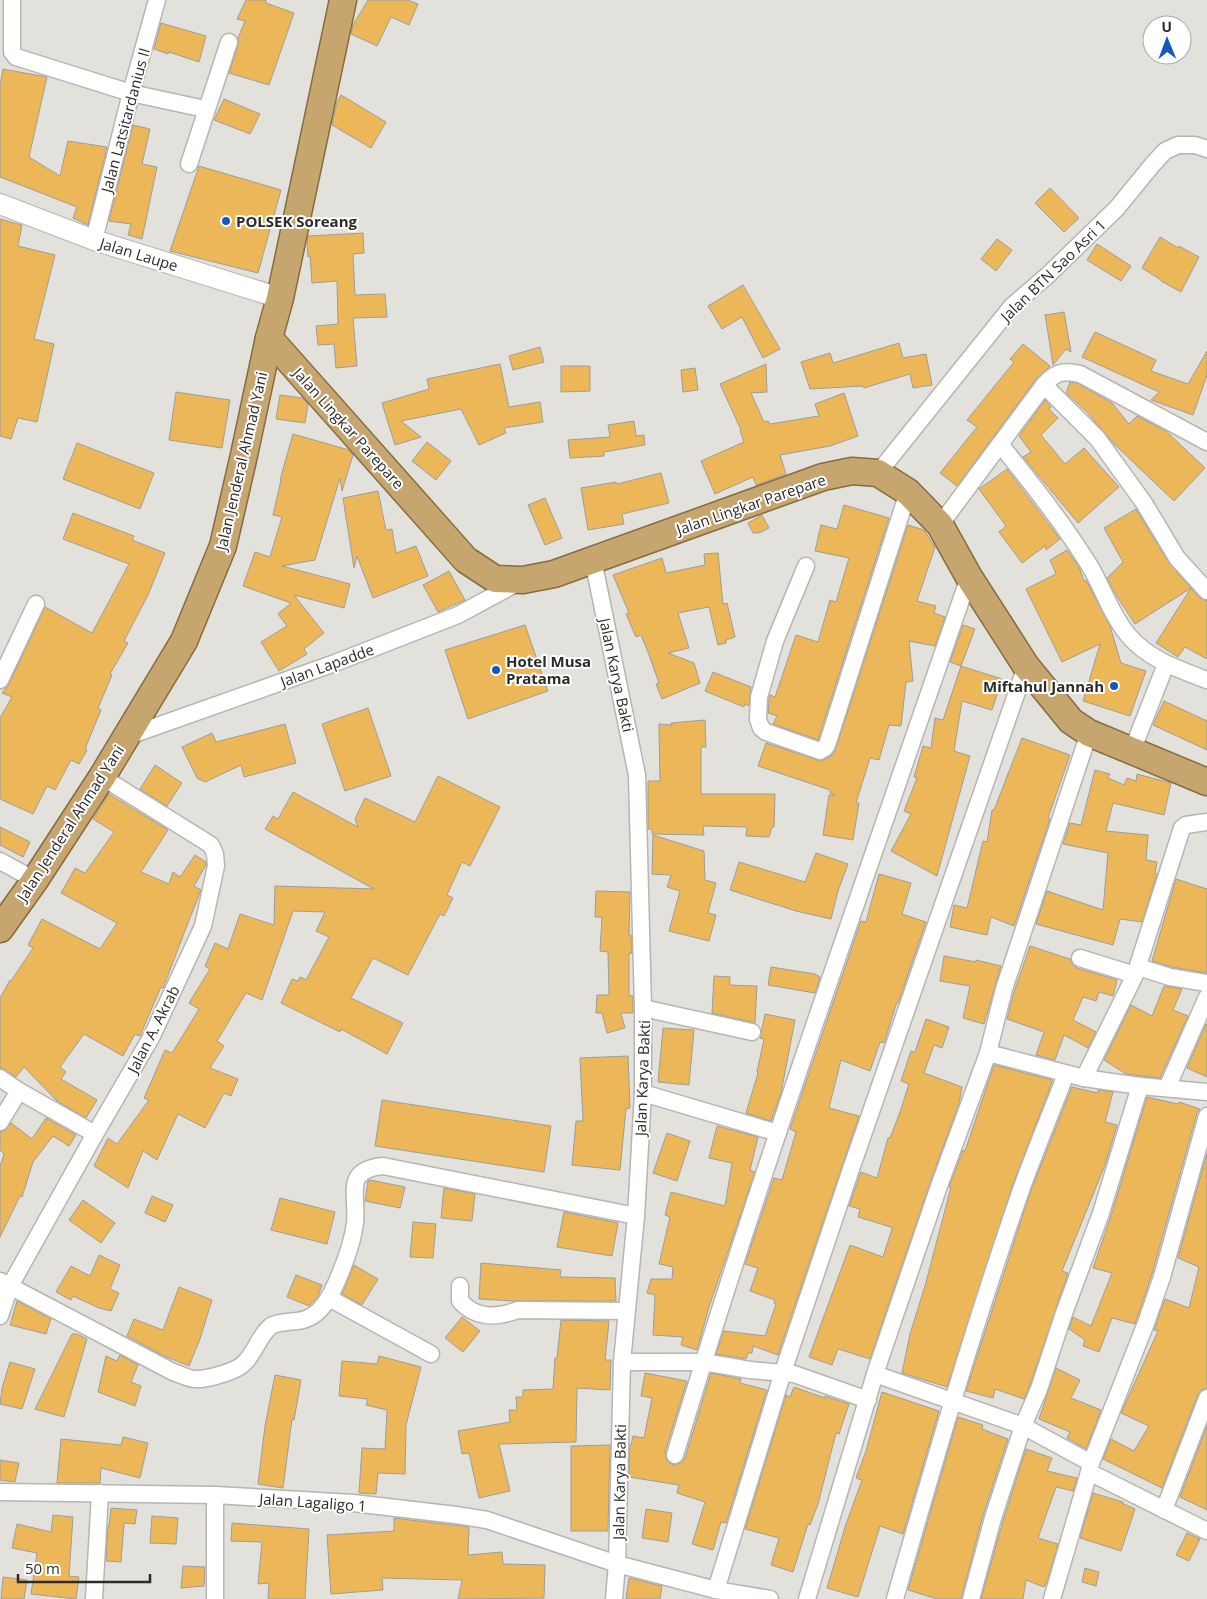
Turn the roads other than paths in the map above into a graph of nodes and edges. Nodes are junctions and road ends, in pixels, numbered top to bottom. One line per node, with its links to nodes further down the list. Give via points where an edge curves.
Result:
1 (12, 0): 5 (street, via 12,52 16,57)
2 (157, 0): 5 (street, Jalan Latsitardanius II)
3 (343, 0): 11 (highway, Jalan Jenderal Ahmad Yani)
4 (229, 42): 6 (street)
5 (131, 93): 6 (street); 10 (street, Jalan Latsitardanius II)
6 (205, 109): 8 (street)
7 (1207, 149): 16 (street, Jalan BTN Sao Asri 1, via 1178,145 1165,151 1117,208 1012,306)
8 (189, 164)
9 (0, 204): 10 (street, Jalan Laupe)
10 (94, 240): 11 (street, Jalan Laupe)
11 (280, 298): 12 (highway, Jalan Jenderal Ahmad Yani)
12 (269, 338): 22 (highway, Jalan Lingkar Parepare, via 466,560 495,579); 30 (highway, Jalan Jenderal Ahmad Yani, via 223,546 184,641)
13 (1044, 385): 14 (street, via 1057,373 1080,374); 15 (street); 23 (street, via 1097,438 1144,503 1177,558)
14 (1207, 442)
15 (1000, 444): 18 (street); 25 (street, via 1051,508 1091,568 1128,635)
16 (878, 473): 17 (highway); 19 (highway, Jalan Lingkar Parepare, via 852,472 823,477)
17 (908, 492): 18 (highway); 20 (street, via 827,744 820,751 766,732 758,719 759,697 775,641)
18 (940, 525): 21 (highway)
19 (593, 560): 22 (highway, Jalan Lingkar Parepare, via 554,574); 42 (street, Jalan Karya Bakti, via 637,775)
20 (806, 566)
21 (969, 577): 26 (highway); 56 (street)
22 (523, 580): 30 (street, Jalan Lapadde, via 458,615 335,663)
23 (1207, 591)
24 (36, 604): 27 (street)
25 (1166, 664): 28 (street); 31 (street)
26 (1026, 666): 29 (highway, via 1071,721); 66 (street)
27 (0, 680)
28 (1207, 680)
29 (1089, 733): 31 (highway); 44 (street, via 1004,989)
30 (126, 737): 32 (highway, Jalan Jenderal Ahmad Yani)
31 (1132, 751): 33 (highway)
32 (102, 777): 36 (highway, Jalan Jenderal Ahmad Yani); 55 (street, Jalan A. Akrab, via 211,846 216,866 203,926 156,1028)
33 (1207, 782)
34 (1207, 822): 39 (street, via 1182,828)
35 (0, 860): 36 (street)
36 (35, 880): 37 (highway, Jalan Jenderal Ahmad Yani)
37 (0, 929)
38 (1080, 958): 39 (street)
39 (1137, 971): 40 (street); 47 (street)
40 (1207, 983)
41 (1207, 997): 49 (street)
42 (644, 1008): 43 (street); 52 (street, Jalan Karya Bakti)
43 (752, 1032)
44 (988, 1052): 45 (street); 67 (street)
45 (1066, 1074): 47 (street); 70 (street, via 1022,1189)
46 (0, 1078): 50 (street)
47 (1084, 1078): 48 (street)
48 (1140, 1086): 49 (street); 71 (street, via 1101,1213)
49 (1167, 1088): 51 (street)
50 (19, 1091): 54 (street); 55 (street)
51 (1207, 1092)
52 (643, 1093): 56 (street); 57 (street, Jalan Karya Bakti)
53 (1207, 1116): 73 (street, via 1162,1277)
54 (0, 1122)
55 (94, 1134): 58 (street, Jalan A. Akrab)
56 (778, 1134): 65 (street)
57 (636, 1216): 60 (street, via 383,1166 371,1167 360,1173 354,1187 355,1221 351,1243); 61 (street, Jalan Karya Bakti)
58 (5, 1283): 60 (street, via 173,1372 195,1379 217,1376 242,1366 265,1331 275,1324 310,1318); 62 (street, Jalan A. Akrab)
59 (460, 1286): 61 (street, via 460,1301 468,1309 486,1316 518,1310)
60 (329, 1298): 63 (street)
61 (627, 1311): 64 (street, Jalan Karya Bakti)
62 (0, 1316)
63 (431, 1354)
64 (622, 1362): 65 (street); 79 (street, Jalan Karya Bakti)
65 (703, 1362): 66 (street); 72 (street)
66 (783, 1372): 69 (street); 80 (street)
67 (875, 1374): 69 (street); 70 (street)
68 (1207, 1398): 77 (street)
69 (868, 1400): 85 (street)
70 (952, 1401): 71 (street); 86 (street)
71 (1023, 1426): 73 (street); 87 (street, via 992,1518)
72 (675, 1455)
73 (1090, 1467): 77 (street); 88 (street)
74 (0, 1492): 75 (street, Jalan Lagaligo 1)
75 (100, 1492): 76 (street, Jalan Lagaligo 1); 81 (street)
76 (215, 1495): 79 (street, Jalan Lagaligo 1, via 353,1503 487,1520); 82 (street)
77 (1164, 1510): 78 (street)
78 (1207, 1531)
79 (618, 1564): 80 (street, Jalan Lagaligo 1); 83 (street, Jalan Karya Bakti)
80 (716, 1590): 84 (street, Jalan Lagaligo 1)
81 (94, 1599)
82 (215, 1599)
83 (614, 1599)
84 (770, 1599)
85 (807, 1599)
86 (895, 1599)
87 (971, 1599)
88 (1052, 1599)

